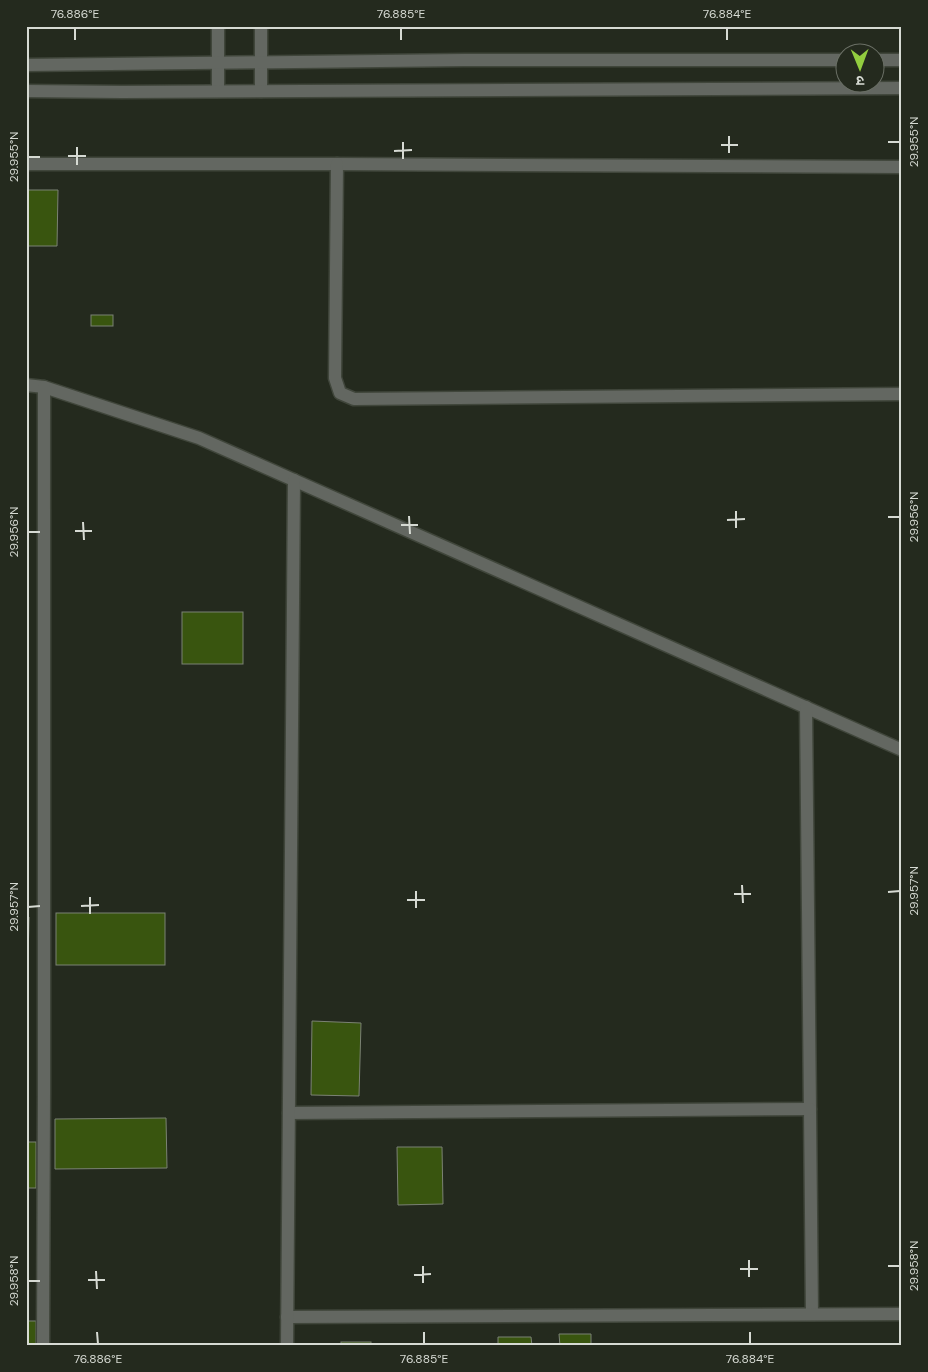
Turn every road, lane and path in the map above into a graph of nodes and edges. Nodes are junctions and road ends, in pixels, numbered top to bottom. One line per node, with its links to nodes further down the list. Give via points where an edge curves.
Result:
1 (218, 26): 6 (street)
2 (261, 26): 7 (street)
3 (836, 60): 7 (street)
4 (886, 60): 5 (street)
5 (902, 60)
6 (218, 63): 7 (street); 8 (street); 11 (street)
7 (261, 63): 12 (street)
8 (26, 65)
9 (902, 88): 12 (street)
10 (26, 91): 11 (street)
11 (218, 91): 12 (street)
12 (261, 91)
13 (26, 164): 14 (street)
14 (337, 164): 15 (street); 18 (street, via 335,378 340,393 354,399)
15 (902, 168)
16 (26, 385): 17 (street)
17 (44, 387): 19 (street, via 199,438); 27 (street)
18 (902, 394)
19 (294, 480): 20 (street); 23 (street)
20 (806, 707): 21 (street); 22 (street)
21 (902, 750)
22 (810, 1110): 23 (street); 24 (street)
23 (289, 1113): 26 (street)
24 (812, 1314): 25 (street); 26 (street)
25 (902, 1314)
26 (287, 1317): 28 (street)
27 (43, 1346)
28 (288, 1346)

